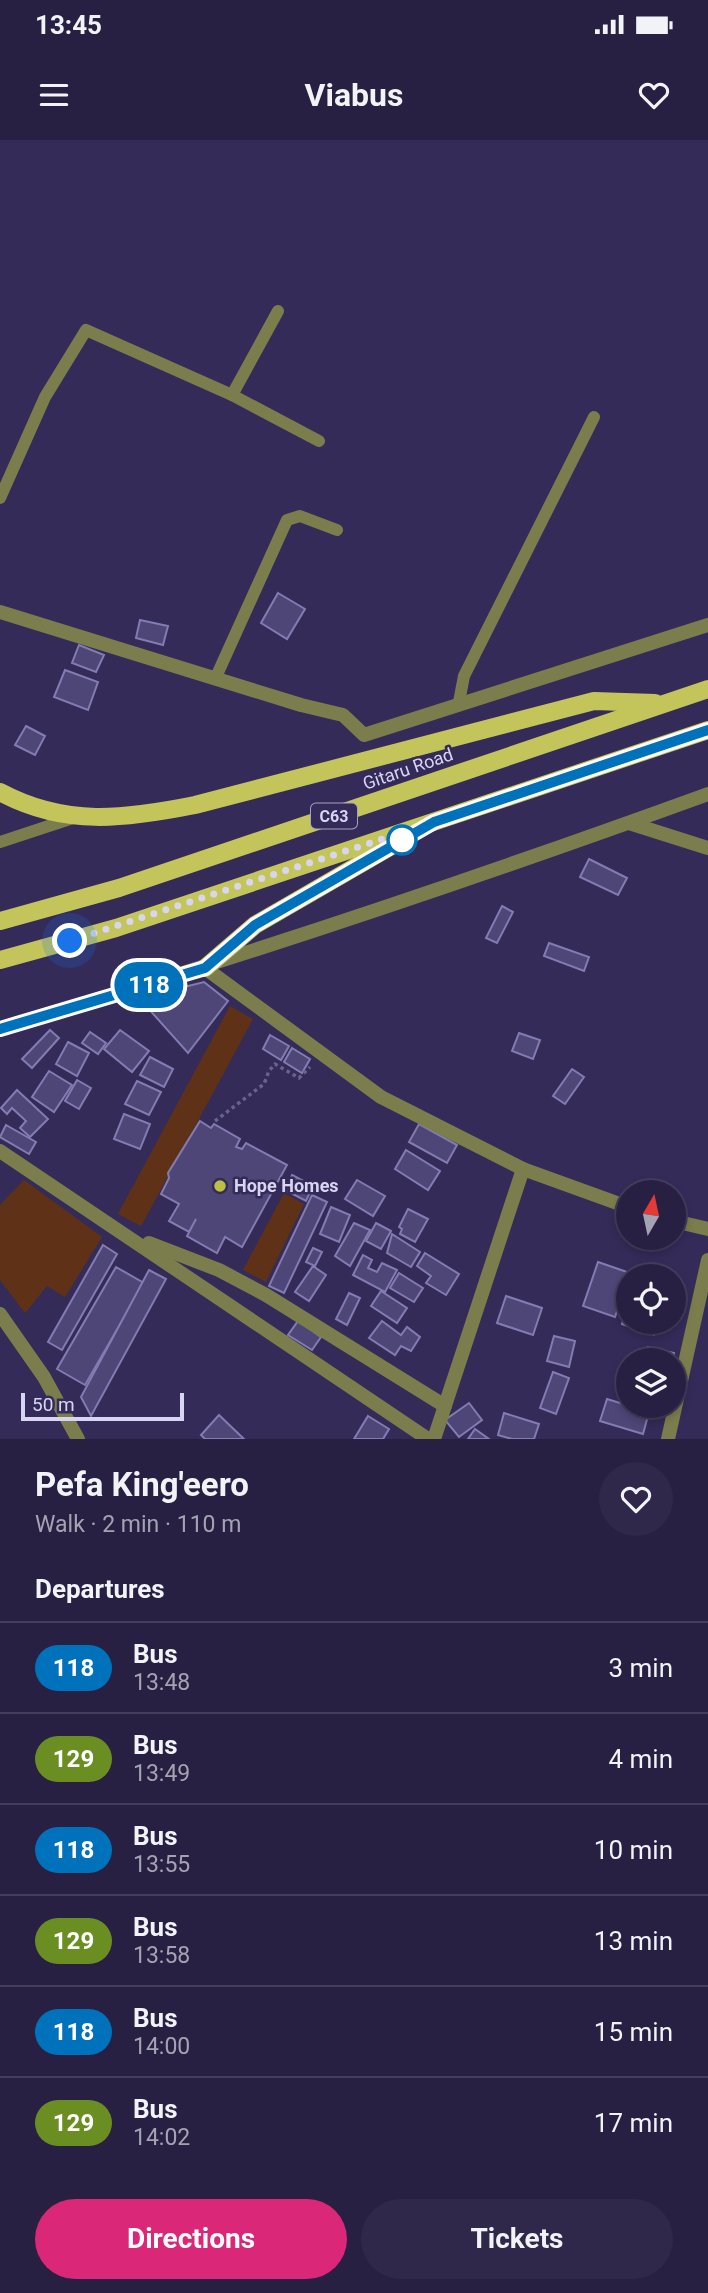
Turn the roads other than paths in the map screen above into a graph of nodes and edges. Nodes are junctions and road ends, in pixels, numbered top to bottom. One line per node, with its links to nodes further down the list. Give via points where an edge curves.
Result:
1 (278, 311): 2 (lane)
2 (232, 396): 4 (lane); 5 (lane, via 86,330 45,397)
3 (594, 417): 11 (lane, via 464,677)
4 (319, 441)
5 (0, 498)
6 (337, 530): 9 (lane, via 300,516 287,520)
7 (0, 612): 9 (street)
8 (708, 625): 11 (street)
9 (216, 677): 11 (street, via 343,715 364,735)
10 (708, 689): 12 (main road, Gitaru Road / C63)
11 (460, 702)
12 (665, 704): 16 (main road, via 594,701 195,805 136,817); 21 (main road, Gitaru Road / C63, via 119,888)
13 (708, 730): 17 (main road, C63)
14 (0, 792): 16 (main road, via 20,803)
15 (708, 794): 18 (street)
16 (73, 818): 19 (lane)
17 (434, 822): 22 (main road, C63, via 116,928); 23 (main road, via 255,925)
18 (629, 823): 20 (street); 23 (street)
19 (0, 842)
20 (708, 848)
21 (0, 921)
22 (0, 960)
23 (205, 968): 24 (street); 26 (street, via 381,1097)
24 (0, 1029)
25 (0, 1151): 30 (street)
26 (523, 1169): 27 (street); 33 (street)
27 (616, 1203)
28 (686, 1224): 29 (street)
29 (708, 1229)
30 (122, 1233): 33 (street, via 219,1270 266,1295); 35 (street)
31 (708, 1260): 37 (street)
32 (0, 1314): 34 (street, via 44,1377)
33 (445, 1406): 36 (street)
34 (78, 1439)
35 (428, 1439)
36 (434, 1439)
37 (668, 1439)

